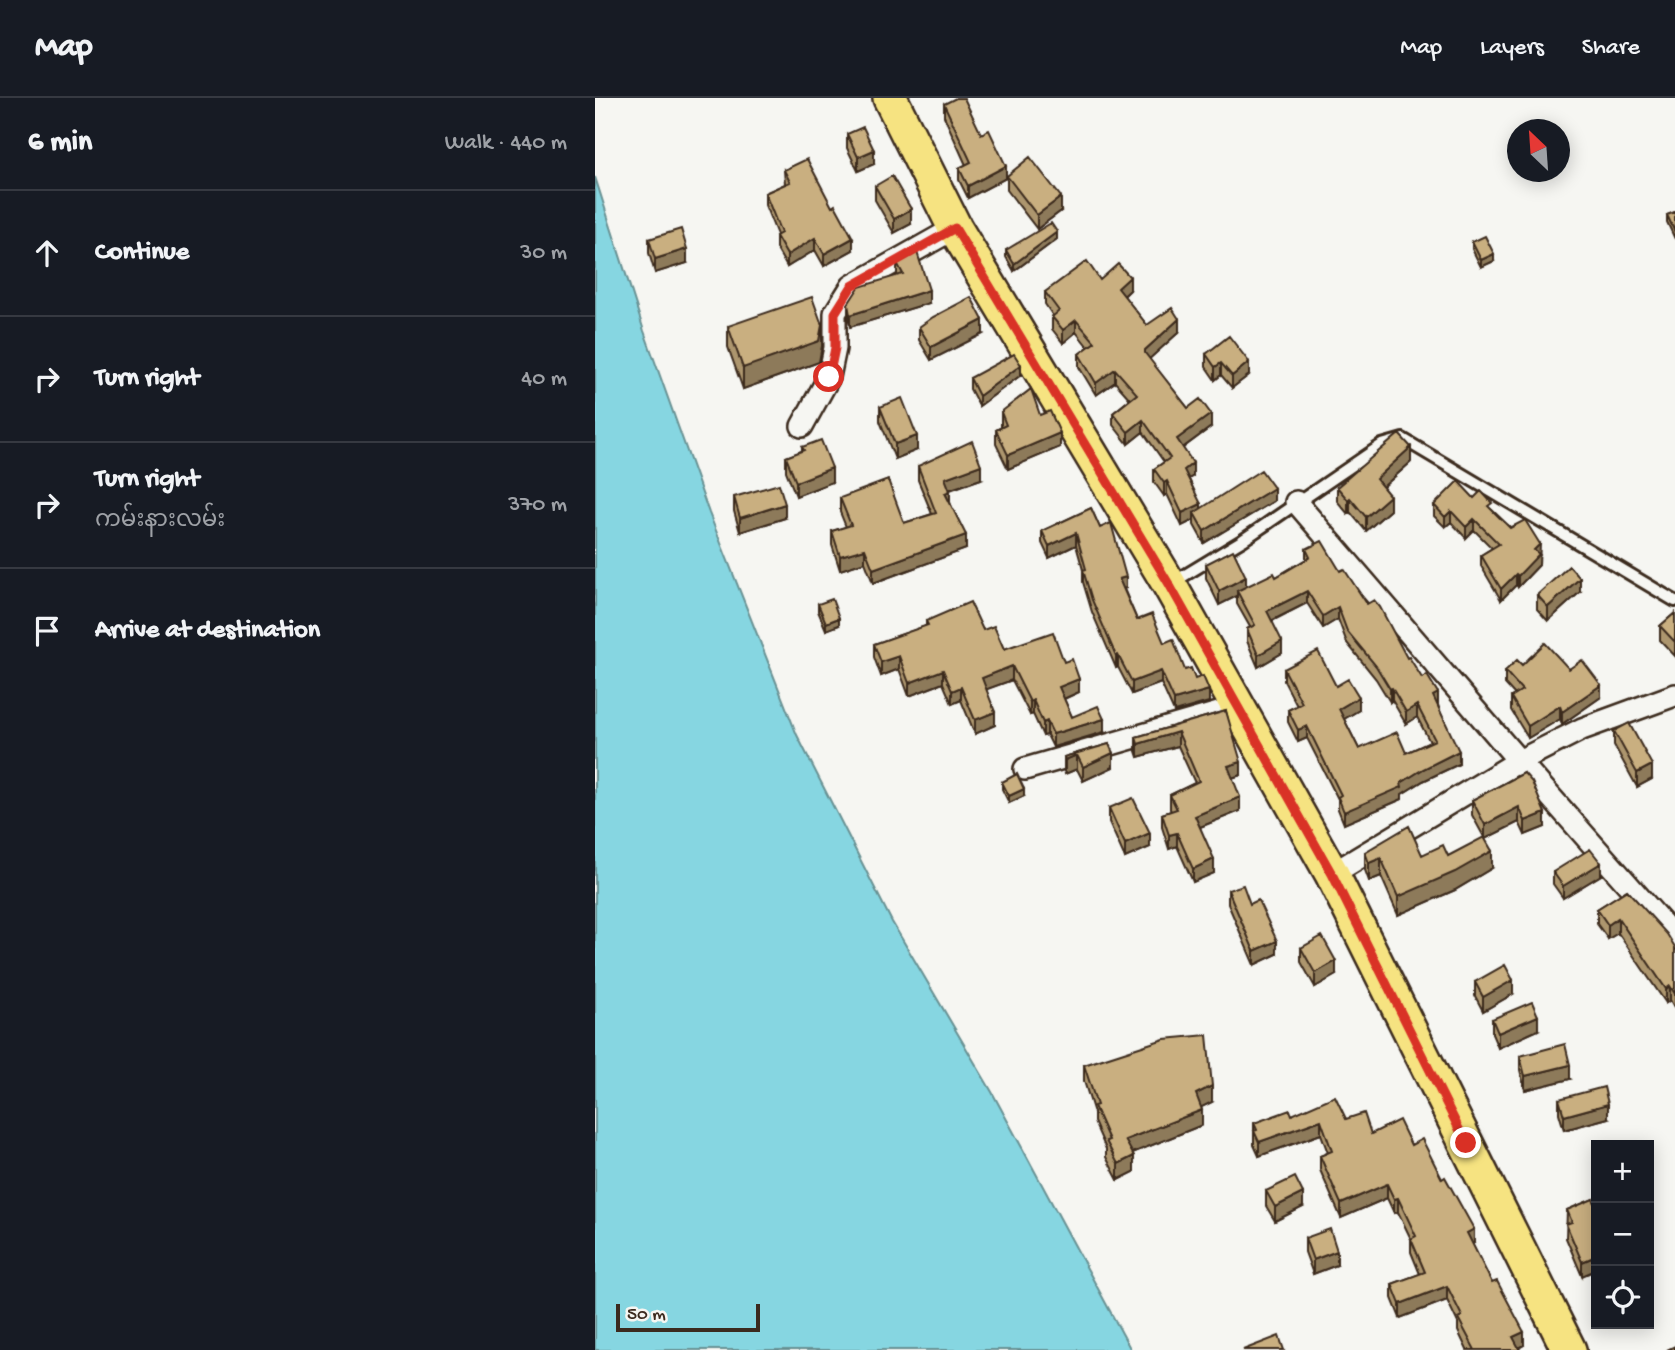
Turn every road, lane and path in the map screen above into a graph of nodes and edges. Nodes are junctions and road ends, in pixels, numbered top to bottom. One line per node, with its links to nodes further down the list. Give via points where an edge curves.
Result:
1 (890, 98): 2 (main road)
2 (955, 228): 3 (street, via 852,286 835,313 829,377); 5 (main road)
3 (802, 426)
4 (1296, 502): 5 (lane); 6 (lane, via 1382,445 1403,439); 9 (street)
5 (1169, 584): 8 (main road)
6 (1675, 601)
7 (1675, 695): 9 (street, via 1582,729)
8 (1239, 707): 10 (street); 11 (main road)
9 (1519, 761): 11 (street); 12 (street)
10 (1025, 769)
11 (1332, 874): 13 (main road)
12 (1675, 938)
13 (1569, 1350)

